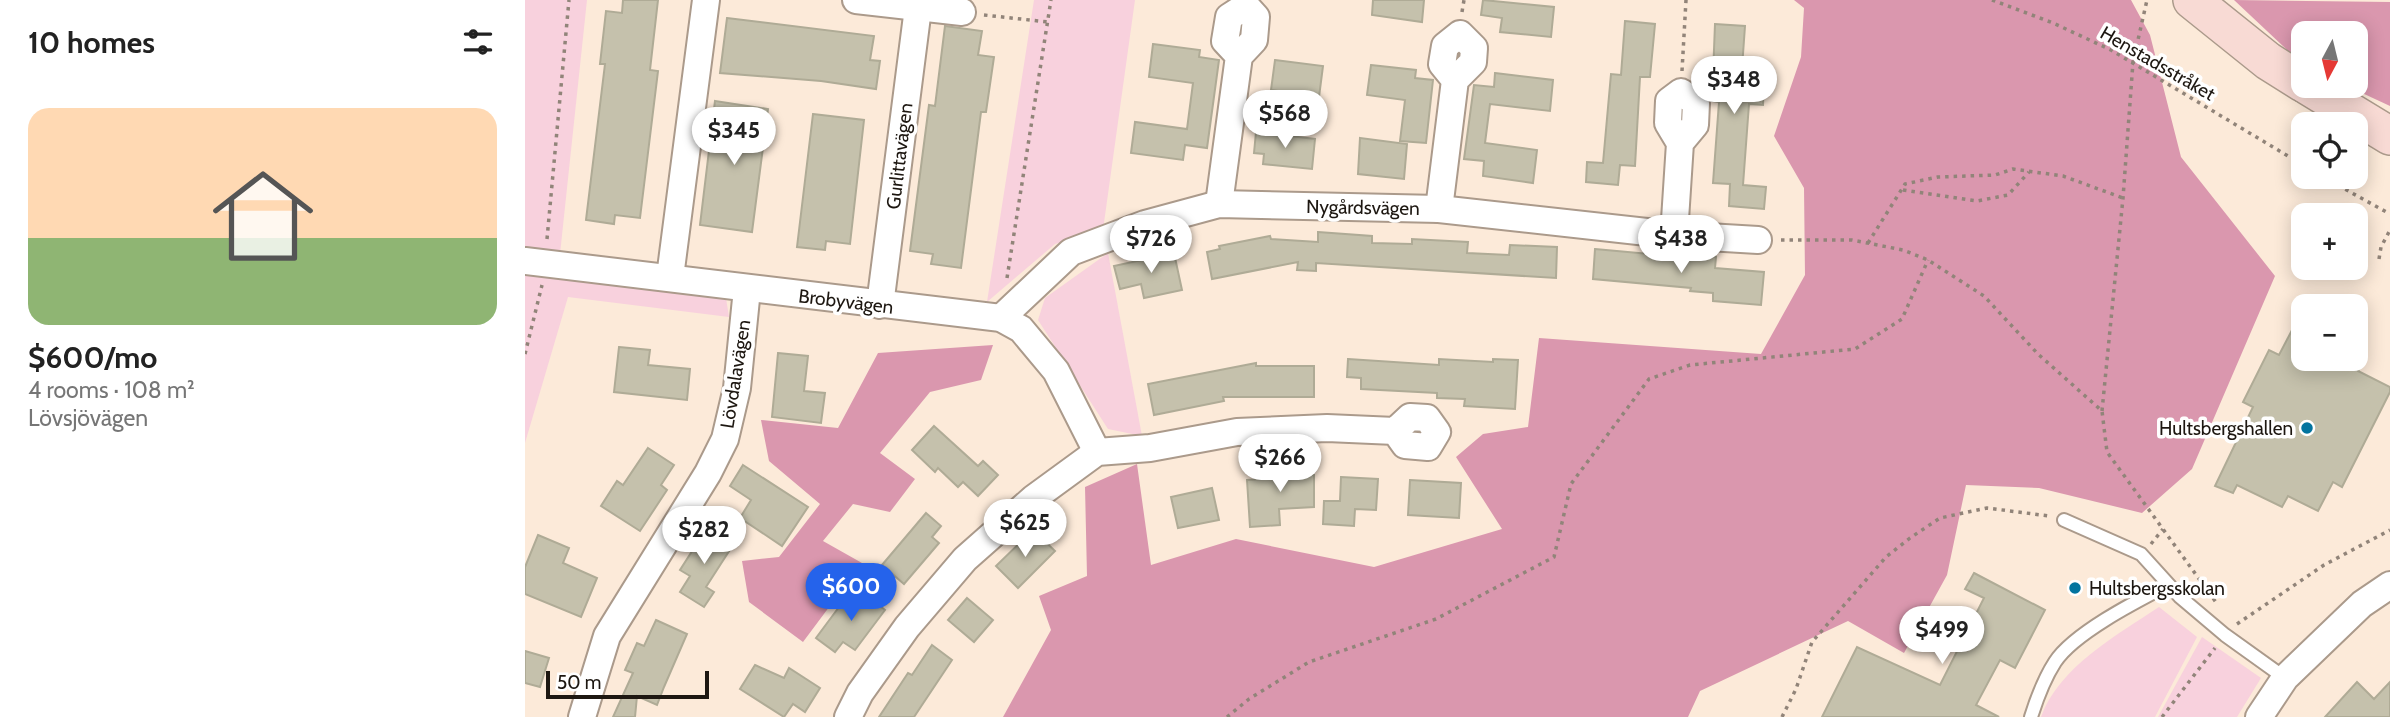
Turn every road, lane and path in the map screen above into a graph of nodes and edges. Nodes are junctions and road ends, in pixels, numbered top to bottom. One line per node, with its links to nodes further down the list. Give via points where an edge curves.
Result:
1 (569, 0): 33 (path)
2 (706, 0): 34 (street)
3 (856, 0): 9 (street)
4 (1051, 0): 11 (path)
5 (1686, 0): 16 (path)
6 (1992, 0): 13 (path, Henstadsstråket)
7 (2147, 0): 13 (path)
8 (2192, 0): 14 (street)
9 (918, 8): 10 (street); 36 (street, Gurlittavägen)
10 (962, 12): 11 (path)
11 (1048, 22): 37 (path)
12 (1239, 56): 24 (street)
13 (2133, 62): 19 (path, Henstadsstråket); 23 (path)
14 (2291, 75)
15 (1455, 80): 25 (street)
16 (1681, 92): 28 (street, via 1696,103 1695,125 1680,143)
17 (2328, 98): 18 (street)
18 (2390, 136)
19 (2291, 158)
20 (2029, 172): 22 (path, via 2013,169 1994,175 1938,177 1905,184); 22 (path, via 2008,195 1977,201); 23 (path, via 2063,177)
21 (2345, 189): 26 (path)
22 (1902, 190): 30 (path)
23 (2123, 198): 39 (path)
24 (1219, 204): 25 (street, Nygårdsvägen); 37 (street, Nygårdsvägen, via 1145,223 1071,252)
25 (1439, 209): 28 (street, Nygårdsvägen)
26 (2390, 214)
27 (2390, 230): 31 (path)
28 (1674, 234): 29 (street, Nygårdsvägen)
29 (1758, 240): 30 (path)
30 (1868, 243): 32 (path)
31 (2379, 259)
32 (1928, 260): 39 (path, via 1984,296 2038,354); 50 (path, via 1902,319 1855,349 1690,365 1649,379 1571,484 1554,557 1436,620 1309,662)
33 (535, 261): 34 (street, Brobyvägen); 38 (path, via 544,278)
34 (670, 277): 35 (street, Brobyvägen)
35 (747, 289): 36 (street, Brobyvägen); 48 (street, Lövdalavägen, via 737,388 725,439 607,636)
36 (880, 305): 37 (street, Brobyvägen)
37 (1001, 318): 41 (street, via 1021,329 1056,371)
38 (525, 354)
39 (2102, 411): 46 (path, via 2107,452)
40 (1395, 431): 41 (street, via 1237,432 1150,448)
41 (1097, 452): 49 (street, via 1034,498 965,559 907,627)
42 (2064, 520): 45 (lane, via 2141,554); 51 (path, via 1987,508 1940,518 1910,538 1886,557 1812,642)
43 (2390, 530): 46 (path, via 2324,565)
44 (2390, 585): 47 (street, via 2363,604)
45 (2168, 586): 46 (lane); 52 (lane, via 2070,646 2056,660)
46 (2229, 631): 47 (lane); 53 (path)
47 (2285, 678): 54 (street)
48 (582, 717)
49 (848, 717)
50 (1227, 717)
51 (1782, 717)
52 (2031, 717)
53 (2162, 717)
54 (2259, 717)

